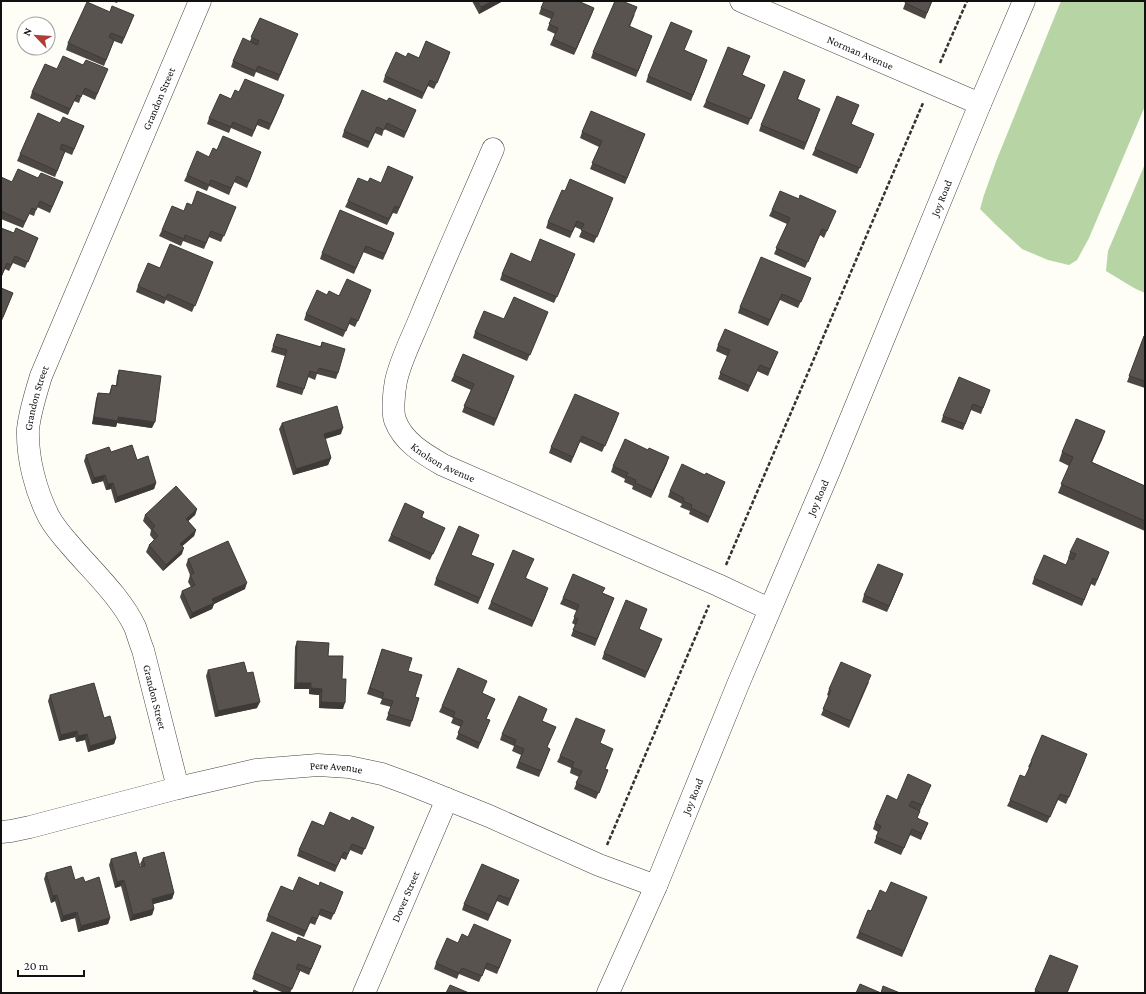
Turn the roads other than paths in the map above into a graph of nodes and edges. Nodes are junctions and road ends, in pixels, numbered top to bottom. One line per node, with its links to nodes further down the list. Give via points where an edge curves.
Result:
1 (200, 1): 7 (street, Grandon Street, via 41,376 28,430 36,484 50,518 72,548 116,598 135,628 143,650)
2 (741, 1): 4 (street, Norman Avenue)
3 (1024, 1): 4 (street, Joy Road)
4 (980, 104): 6 (street, Joy Road, via 830,469)
5 (493, 149): 6 (street, Knolson Avenue, via 400,368 393,399 395,420 404,437 422,453 443,465)
6 (769, 609): 10 (street, Joy Road)
7 (178, 788): 8 (street, Pere Avenue, via 256,770 318,765 349,767 382,774); 9 (street, Pere Avenue, via 30,827)
8 (446, 799): 10 (street, Pere Avenue, via 599,865); 11 (street, Dover Street)
9 (1, 832)
10 (656, 886): 12 (street, Joy Road)
11 (364, 993)
12 (608, 993)

